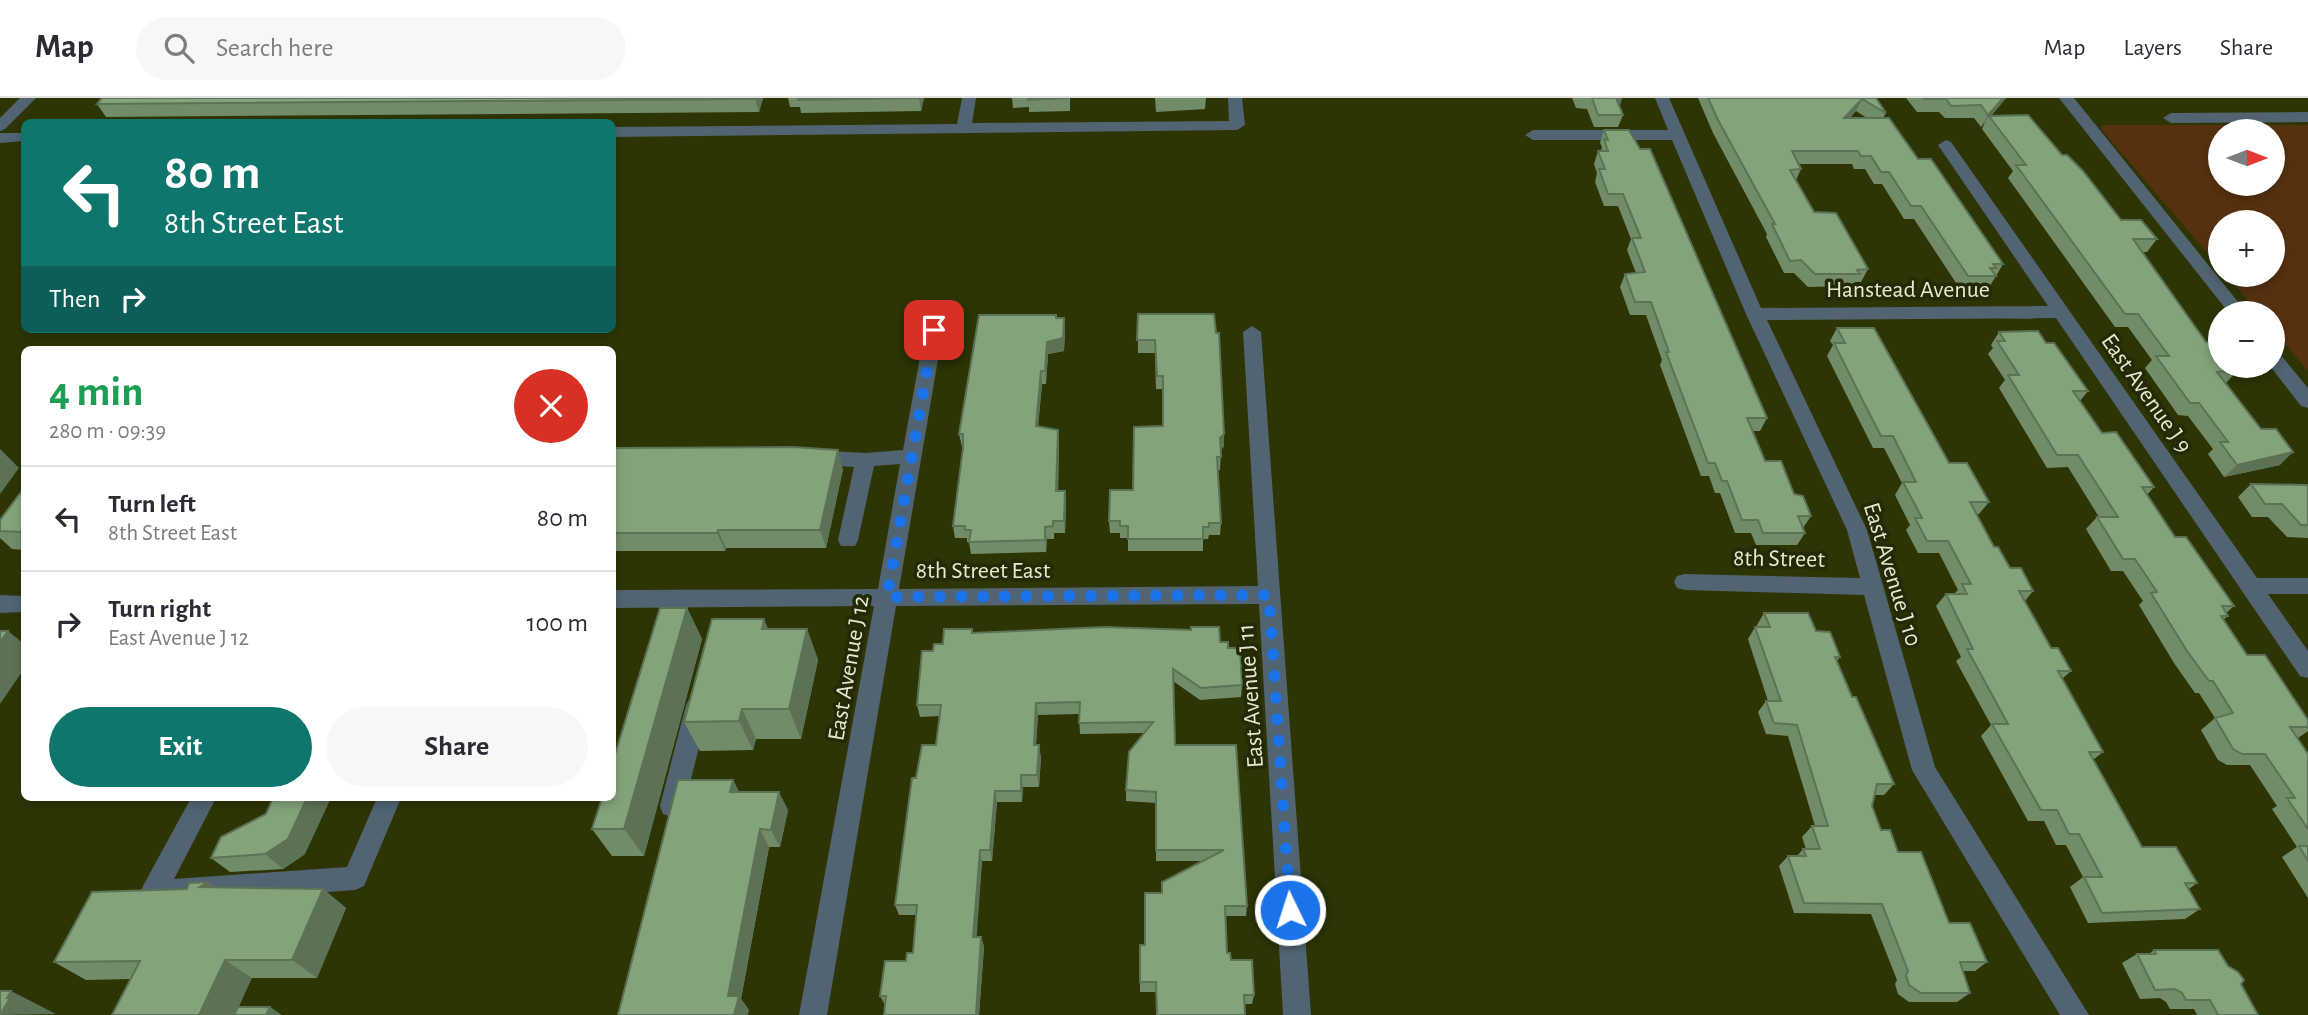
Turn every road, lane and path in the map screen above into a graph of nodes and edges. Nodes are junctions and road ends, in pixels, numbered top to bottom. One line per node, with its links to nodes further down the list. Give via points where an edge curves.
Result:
1 (29, 98): 8 (street)
2 (969, 98): 9 (street)
3 (1235, 98): 9 (street, via 1237,125)
4 (1662, 98): 12 (street, East Avenue J 10)
5 (2066, 98): 16 (street)
6 (2308, 117): 7 (street)
7 (2171, 118)
8 (0, 126)
9 (964, 129): 10 (street)
10 (616, 132)
11 (1533, 135): 12 (street)
12 (1676, 135): 18 (street, East Avenue J 10)
13 (21, 137): 14 (street)
14 (0, 138)
15 (1946, 145): 17 (street, East Avenue J 9)
16 (2228, 301)
17 (2062, 312): 18 (street, Hanstead Avenue); 28 (street, East Avenue J 9)
18 (1755, 314): 30 (street, East Avenue J 10, via 1857,530)
19 (934, 330): 23 (street, East Avenue J 12)
20 (1252, 331): 31 (street, East Avenue J 11)
21 (2285, 372): 22 (street)
22 (2308, 401)
23 (912, 456): 25 (street); 32 (street, East Avenue J 12)
24 (801, 457): 25 (street)
25 (865, 460): 26 (street)
26 (848, 540)
27 (1685, 582): 30 (street, 8th Street)
28 (2251, 586): 29 (street); 38 (street, East Avenue J 9)
29 (2308, 586)
30 (1872, 587): 45 (street, East Avenue J 10, via 1924,770)
31 (1269, 595): 32 (street, 8th Street East); 44 (street, East Avenue J 11)
32 (887, 597): 33 (street, 8th Street East); 43 (street, East Avenue J 12)
33 (727, 598): 34 (street, 8th Street East); 37 (street)
34 (616, 599)
35 (0, 604): 36 (street)
36 (21, 604)
37 (720, 625)
38 (2308, 669)
39 (706, 677): 42 (street)
40 (202, 801): 41 (street, via 153,893 355,878)
41 (388, 801)
42 (665, 834)
43 (813, 1015)
44 (1297, 1015)
45 (2075, 1015)

